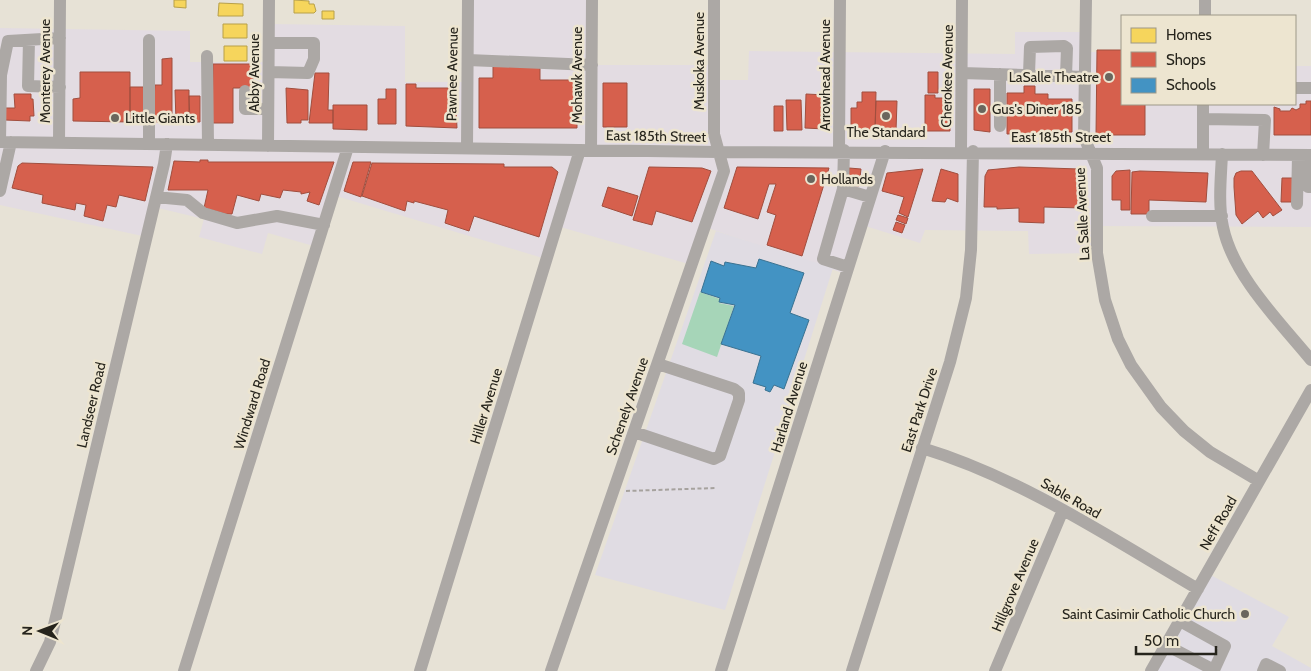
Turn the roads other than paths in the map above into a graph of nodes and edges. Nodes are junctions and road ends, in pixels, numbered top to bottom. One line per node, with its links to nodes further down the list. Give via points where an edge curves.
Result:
1 (60, 0): 11 (street, Monterey Avenue)
2 (269, 0): 14 (street, Abby Avenue)
3 (468, 0): 16 (street, Pawnee Avenue)
4 (592, 0): 17 (street, Mohawk Avenue)
5 (714, 0): 45 (street, Muskoka Avenue, via 714,134)
6 (840, 0): 42 (street, Arrowhead Avenue)
7 (962, 0): 19 (street, Cherokee Avenue)
8 (1086, 0): 23 (street, La Salle Avenue)
9 (1205, 0): 10 (street)
10 (1205, 15)
11 (60, 38): 12 (street); 24 (street, Monterey Avenue)
12 (29, 40): 24 (street, via 28,86); 29 (street, via 8,41 1,75)
13 (150, 40): 35 (street)
14 (269, 43): 18 (street, Abby Avenue); 18 (street, via 314,43 314,59 308,73)
15 (207, 56): 37 (street)
16 (468, 60): 17 (street); 40 (street, Pawnee Avenue)
17 (592, 65): 41 (street, Mohawk Avenue)
18 (268, 72): 30 (street, Abby Avenue)
19 (962, 72): 20 (street); 44 (street, Cherokee Avenue)
20 (1000, 74): 21 (street); 32 (street)
21 (1029, 74): 22 (street); 22 (street, via 1030,47 1064,46 1067,48)
22 (1066, 76): 23 (street)
23 (1085, 77): 46 (street, La Salle Avenue, via 1084,137)
24 (60, 87): 34 (street, Monterey Avenue)
25 (1296, 88): 26 (street)
26 (1311, 88)
27 (245, 91): 30 (street, via 245,115)
28 (1204, 105): 31 (street)
29 (1, 109): 33 (street)
30 (268, 110): 38 (street, Abby Avenue)
31 (1203, 119): 47 (street); 49 (street, via 1265,120)
32 (1000, 126)
33 (4, 142): 34 (street, East 185th Street); 51 (street)
34 (59, 143): 35 (street, East 185th Street)
35 (149, 144): 36 (street, East 185th Street)
36 (167, 144): 37 (street, East 185th Street); 55 (street, Landseer Road)
37 (208, 145): 38 (street, East 185th Street)
38 (268, 146): 39 (street, East 185th Street)
39 (348, 147): 40 (street, East 185th Street); 60 (street, Windward Road)
40 (467, 148): 41 (street, East 185th Street)
41 (586, 150): 45 (street, East 185th Street); 74 (street, Hiller Avenue)
42 (842, 150): 43 (street, East 185th Street); 45 (street, East 185th Street); 53 (street, Arrowhead Avenue)
43 (885, 151): 44 (street, East 185th Street); 56 (street, Harland Avenue)
44 (967, 151): 46 (street, East 185th Street); 66 (street, East Park Drive, via 972,250 966,298 950,362)
45 (718, 152): 63 (street, Schenely Avenue, via 724,172)
46 (1091, 152): 47 (street, East 185th Street); 67 (street, La Salle Avenue, via 1097,168 1096,242 1105,300 1131,365 1161,407 1184,431 1210,452)
47 (1203, 154): 48 (street, East 185th Street)
48 (1222, 154): 49 (street, East 185th Street); 59 (street)
49 (1264, 155): 50 (street, East 185th Street)
50 (1306, 155): 52 (street, via 1308,187); 57 (street)
51 (2, 171): 54 (street)
52 (1311, 188)
53 (843, 189): 56 (street); 61 (street, Arrowhead Avenue, via 822,259)
54 (0, 191)
55 (156, 197): 60 (street, via 187,200 203,213 237,223 276,216); 72 (street, Landseer Road, via 50,642)
56 (870, 197): 61 (street, Harland Avenue)
57 (1297, 204)
58 (1152, 216): 59 (street)
59 (1222, 216): 62 (street, via 1233,256 1245,277)
60 (324, 225): 73 (street, Windward Road)
61 (848, 268): 76 (street, Harland Avenue)
62 (1311, 360)
63 (658, 364): 65 (street, Schenely Avenue); 65 (street, via 739,393 720,456 714,459)
64 (1311, 390): 67 (street, Neff Road)
65 (634, 432): 75 (street, Schenely Avenue)
66 (922, 448): 68 (street, Sable Road, via 989,471); 77 (street, East Park Drive)
67 (1259, 481): 69 (street, Neff Road)
68 (1063, 510): 69 (street, Sable Road); 78 (street, Hillgrove Avenue)
69 (1198, 589): 70 (street, Neff Road)
70 (1180, 621): 71 (street, Neff Road); 71 (street, via 1225,646 1214,670)
71 (1166, 645): 79 (street, Neff Road)
72 (36, 671)
73 (184, 671)
74 (420, 671)
75 (551, 671)
76 (721, 671)
77 (852, 671)
78 (995, 671)
79 (1151, 671)
80 (1263, 671): 81 (street, via 1266,664)
81 (1280, 671)

